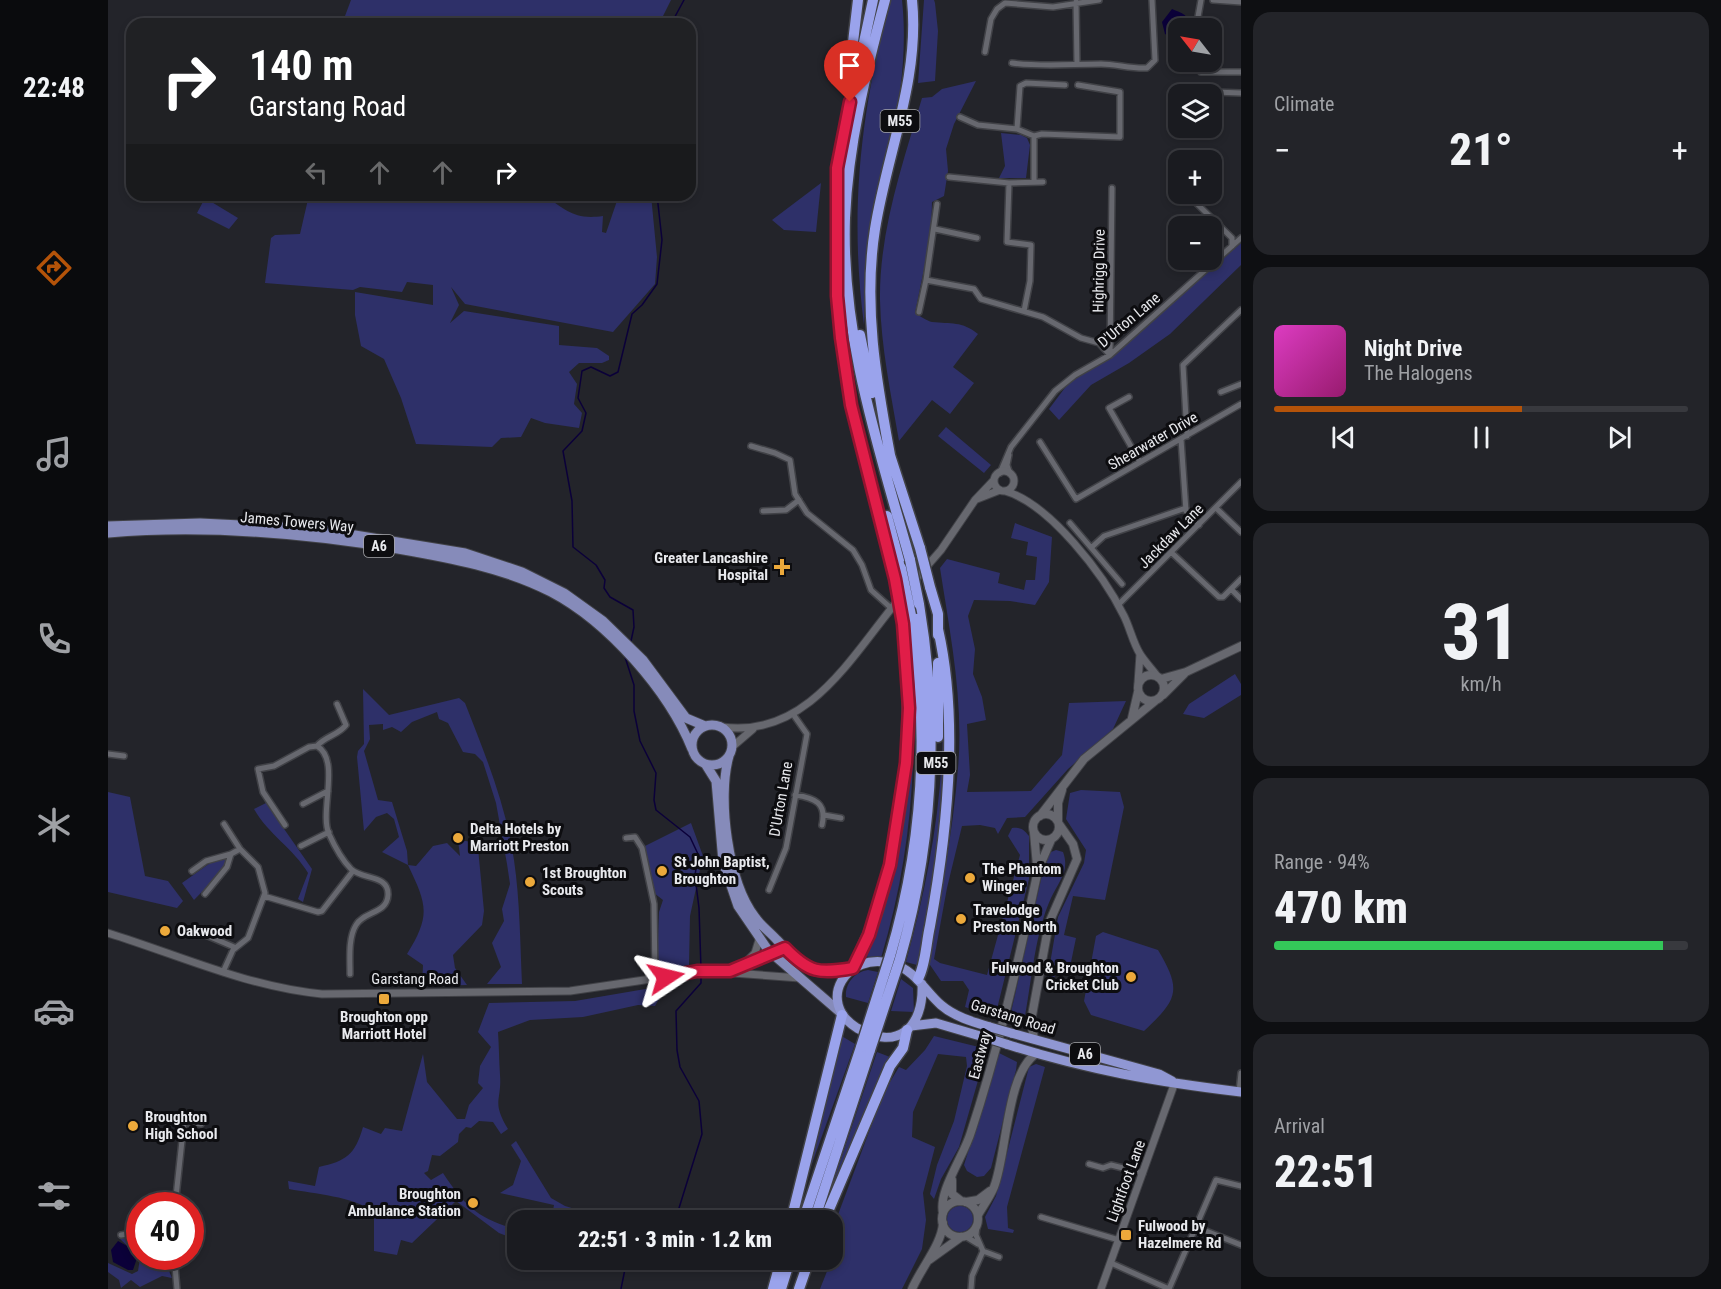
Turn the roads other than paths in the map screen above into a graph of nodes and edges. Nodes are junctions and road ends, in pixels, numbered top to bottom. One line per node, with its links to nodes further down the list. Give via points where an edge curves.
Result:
1 (858, 0): 24 (highway)
2 (881, 0): 24 (highway, M55)
3 (912, 0): 50 (highway, M55, via 907,90 882,190 870,270 874,361)
4 (1099, 0): 9 (street)
5 (1152, 0): 14 (street, via 1155,60 1147,68)
6 (1201, 0): 11 (street)
7 (1214, 0): 10 (street)
8 (1025, 2): 9 (street, via 1053,7); 12 (street, via 994,7)
9 (1076, 2): 14 (street)
10 (1241, 2)
11 (1198, 18)
12 (985, 52)
13 (1012, 63): 14 (street)
14 (1077, 64)
15 (1222, 72): 16 (street)
16 (1241, 72)
17 (1065, 85): 22 (street, via 1020,86)
18 (1078, 85): 23 (street, via 1120,92 1120,138)
19 (1222, 93): 20 (street)
20 (1241, 93)
21 (960, 117): 22 (street, via 978,125)
22 (1017, 129): 23 (street)
23 (1034, 136): 26 (street)
24 (843, 169): 50 (highway, M55, via 859,329 876,411); 53 (highway, M55, via 837,260 841,338 851,405); 71 (highway, M55, via 847,271 857,358)
25 (949, 177): 28 (street)
26 (1034, 182): 27 (street); 28 (street)
27 (1043, 182)
28 (1009, 183): 37 (street, via 1007,242 1031,245)
29 (1112, 188): 41 (street, Highrigg Drive)
30 (937, 204): 32 (street)
31 (1197, 204): 35 (street, via 1232,238)
32 (935, 229): 33 (street); 36 (street)
33 (977, 238)
34 (1241, 238): 35 (street, D'Urton Lane)
35 (1232, 246): 41 (street, D'Urton Lane)
36 (926, 280): 37 (street, via 974,289 981,299); 38 (street)
37 (1024, 311): 41 (street, via 1099,343)
38 (918, 312)
39 (1239, 312): 40 (street); 46 (street, via 1183,365)
40 (1241, 320)
41 (1110, 355): 49 (street, D'Urton Lane, via 1064,383)
42 (1241, 384): 43 (street)
43 (1221, 392)
44 (1129, 397): 51 (street, via 1109,408)
45 (1241, 404): 46 (street, Shearwater Drive)
46 (1184, 437): 51 (street, Shearwater Drive); 61 (street)
47 (1040, 442): 51 (street, Shearwater Drive, via 1076,499)
48 (751, 447): 59 (street, via 790,460 792,483)
49 (1011, 447): 52 (street, D'Urton Lane); 54 (street, via 1007,465)
50 (890, 455): 78 (highway, M55, bridge, via 920,548)
51 (1140, 462)
52 (1000, 472): 54 (street); 55 (street)
53 (870, 474): 71 (highway, M55); 131 (highway, M55, bridge, via 903,624 909,708 901,801 884,887 869,935)
54 (1012, 476): 57 (street, via 1012,487); 58 (street)
55 (994, 480): 57 (street); 60 (street)
56 (1241, 482): 62 (street, Jackdaw Lane)
57 (1002, 491): 58 (street); 60 (street)
58 (1023, 499): 76 (street, via 1082,552)
59 (800, 500): 63 (street, via 786,510); 77 (street, via 814,520 853,550 872,590)
60 (975, 500): 77 (street, via 941,550)
61 (1186, 508): 65 (street); 69 (street, via 1104,536)
62 (1216, 508): 65 (street, Jackdaw Lane); 67 (street)
63 (763, 511)
64 (1070, 523): 69 (street)
65 (1198, 525): 70 (street, Jackdaw Lane)
66 (108, 526): 89 (main road, James Towers Way / A6, via 200,523 308,528 465,553 548,583 582,604 639,655 686,718)
67 (1241, 532)
68 (108, 533): 93 (main road, James Towers Way / A6, via 236,531 352,541 464,562 526,581 553,593 603,629 624,650 674,714)
69 (1092, 547): 73 (street)
70 (1172, 553): 74 (street, via 1219,597); 76 (street, Jackdaw Lane)
71 (905, 564): 122 (highway, M55, bridge, via 919,604 929,678 931,765); 130 (highway, M55, bridge, via 921,712 920,793)
72 (1241, 579): 74 (street)
73 (1122, 584)
74 (1231, 589): 75 (street)
75 (1241, 599)
76 (1118, 605): 80 (street)
77 (891, 608): 87 (street, via 835,680)
78 (938, 629): 122 (highway, M55, via 935,794 926,867); 137 (highway, M55, via 946,678 948,770 936,894)
79 (1241, 646): 81 (main road)
80 (1140, 654): 82 (street); 83 (street)
81 (1185, 672): 82 (main road); 85 (main road)
82 (1159, 677): 83 (main road, via 1145,676); 85 (main road, via 1164,688)
83 (1138, 683): 84 (main road)
84 (1138, 692): 85 (main road, via 1146,701); 88 (main road)
85 (1158, 699): 88 (main road)
86 (337, 704): 92 (street, via 346,725)
87 (794, 714): 91 (street); 100 (street, D'Urton Lane, via 807,734)
88 (1132, 718): 98 (main road, via 1084,759)
89 (705, 726): 90 (main road, A6); 93 (main road, via 693,738)
90 (722, 728): 91 (street); 94 (main road, via 730,736)
91 (756, 728): 94 (street, via 741,738)
92 (317, 746): 99 (street, via 327,761); 107 (street, via 274,766 258,769 263,792)
93 (692, 749): 97 (main road, A6)
94 (731, 752): 97 (main road, via 719,764); 128 (main road, A6, via 726,776 726,816 733,869 756,919)
95 (108, 754): 96 (street)
96 (124, 756)
97 (706, 765): 126 (main road, A6, via 716,782 726,877)
98 (1064, 786): 103 (main road); 105 (main road, via 1058,803)
99 (328, 791): 101 (street); 109 (street)
100 (795, 795): 102 (street, via 817,800); 120 (street, D'Urton Lane, via 786,848)
101 (303, 804)
102 (824, 815): 104 (street); 108 (street)
103 (1040, 816): 105 (main road, via 1049,814); 110 (main road, via 1034,823)
104 (841, 818)
105 (1059, 822): 112 (main road, via 1058,834); 113 (main road)
106 (224, 824): 115 (street)
107 (285, 825)
108 (822, 825)
109 (329, 832): 114 (street); 118 (street)
110 (1034, 833): 112 (main road, via 1041,840); 117 (main road, Eastway)
111 (626, 838): 135 (street, via 635,837 642,848 654,904)
112 (1052, 839): 113 (main road); 117 (main road, Eastway)
113 (1073, 844): 139 (main road, via 1077,859 1049,923)
114 (301, 846)
115 (240, 849): 116 (street); 123 (street, via 258,867)
116 (231, 854): 119 (street, via 206,861); 121 (street, via 227,867)
117 (1038, 870): 154 (main road, Eastway, via 988,1081 964,1154)
118 (353, 871): 123 (street, via 322,911); 134 (street, via 384,882 388,894 383,908 361,919 356,926)
119 (192, 872)
120 (769, 890)
121 (205, 894)
122 (916, 894): 130 (highway, M55)
123 (264, 897): 127 (street, via 248,938)
124 (108, 933): 133 (street, Garstang Road)
125 (201, 933): 127 (street)
126 (759, 940): 129 (main road, A6); 132 (street, via 753,956)
127 (234, 947): 133 (street)
128 (785, 948): 129 (street, Garstang Road); 131 (main road, A6, via 812,970 823,972)
129 (772, 954): 132 (street, Garstang Road); 136 (main road, A6)
130 (895, 957): 143 (highway, M55, bridge)
131 (854, 966): 137 (highway, A6, via 870,961 892,964); 138 (highway, via 840,988)
132 (733, 970): 135 (street, Garstang Road); 136 (street, Garstang Road)
133 (223, 972): 135 (street, Garstang Road, via 273,987 322,994 543,993)
134 (350, 974)
135 (655, 978)
136 (800, 978): 138 (main road, A6)
137 (920, 981): 140 (highway, via 921,1003); 141 (highway, Garstang Road / A6, bridge, via 952,1013)
138 (841, 1014): 140 (highway, A6, via 858,1028 879,1037 895,1037); 160 (highway)
139 (1031, 1021): 141 (main road); 142 (main road)
140 (909, 1028): 144 (highway, Garstang Road / A6, bridge, via 936,1023); 163 (highway)
141 (1015, 1034): 142 (highway, Garstang Road / A6)
142 (1034, 1039): 148 (highway, Garstang Road / A6)
143 (866, 1048): 161 (highway, M55); 162 (highway, M55)
144 (1019, 1048): 145 (highway, Garstang Road / A6); 146 (main road)
145 (1037, 1053): 146 (main road); 148 (highway, Garstang Road / A6, via 1104,1072)
146 (1023, 1069): 156 (main road)
147 (1241, 1073): 149 (street)
148 (1175, 1082): 149 (highway, Garstang Road / A6); 155 (street, Lightfoot Lane)
149 (1240, 1092)
150 (169, 1119): 151 (street)
151 (184, 1122): 152 (street); 158 (street)
152 (201, 1124)
153 (1093, 1163): 155 (street)
154 (953, 1172): 159 (main road, via 952,1194); 166 (main road, Eastway, via 943,1197)
155 (1143, 1173): 172 (street, Lightfoot Lane)
156 (995, 1186): 159 (main road, via 978,1200); 164 (main road)
157 (1241, 1186): 168 (street, via 1216,1180)
158 (176, 1192)
159 (963, 1201): 164 (main road, via 973,1206); 166 (main road, via 949,1205)
160 (794, 1210)
161 (807, 1210)
162 (817, 1210)
163 (829, 1210)
164 (978, 1215): 167 (main road)
165 (1041, 1217): 172 (street)
166 (943, 1218): 171 (main road, via 947,1231); 178 (main road, Eastway, via 939,1240)
167 (977, 1226): 171 (main road); 173 (street)
168 (1196, 1227): 174 (street); 192 (street)
169 (126, 1234): 170 (street)
170 (121, 1235)
171 (964, 1236): 173 (street); 178 (main road, Eastway)
172 (1119, 1240): 177 (street, Lightfoot Lane)
173 (978, 1244): 175 (street)
174 (1241, 1245)
175 (983, 1251): 176 (street); 190 (street)
176 (999, 1257)
177 (1111, 1263): 191 (street, Lightfoot Lane); 192 (street)
178 (921, 1267): 189 (main road, Eastway)
179 (175, 1270): 184 (street)
180 (778, 1270): 185 (highway)
181 (787, 1270): 186 (highway)
182 (798, 1270): 187 (highway)
183 (806, 1270): 188 (highway)
184 (177, 1289)
185 (773, 1289)
186 (781, 1289)
187 (792, 1289)
188 (799, 1289)
189 (912, 1289)
190 (971, 1289)
191 (1101, 1289)
192 (1169, 1289)

